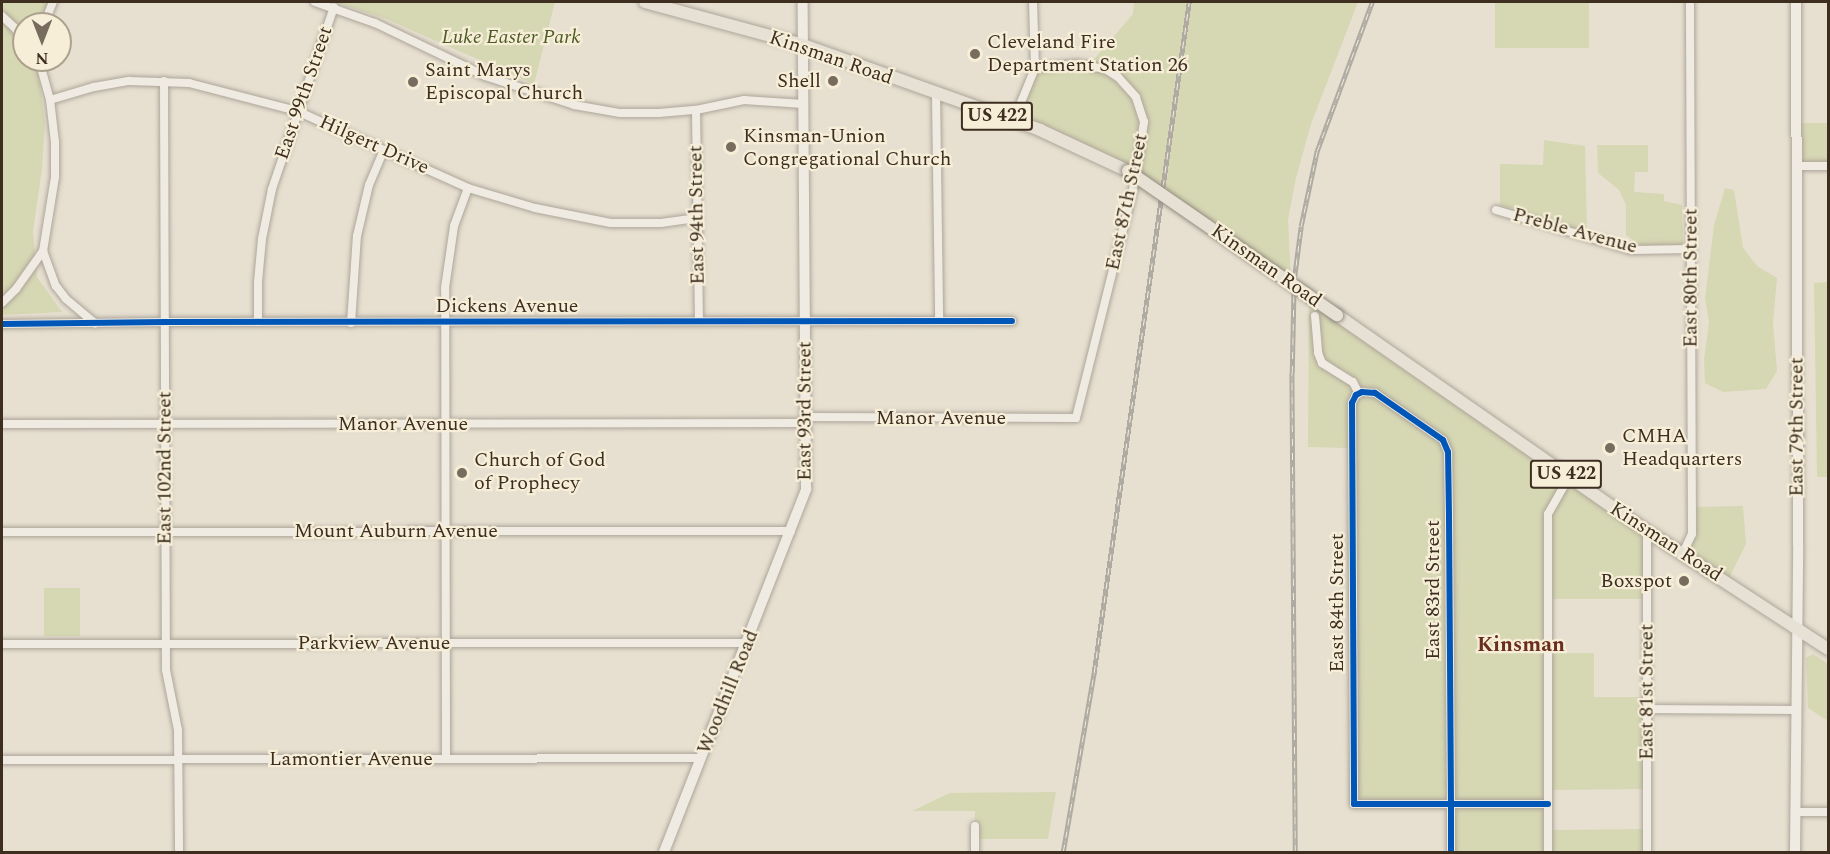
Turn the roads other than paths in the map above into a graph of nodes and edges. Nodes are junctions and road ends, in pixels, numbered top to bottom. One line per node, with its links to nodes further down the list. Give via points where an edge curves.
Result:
1 (315, 2): 7 (street)
2 (645, 2): 8 (main road, Kinsman Road / US 422)
3 (803, 2): 9 (main road, East 93rd Street)
4 (1033, 2): 10 (street)
5 (1690, 2): 25 (street, East 80th Street)
6 (1796, 2): 20 (main road, East 79th Street)
7 (334, 7): 16 (street, via 485,76 565,103 620,113); 17 (street, East 99th Street)
8 (683, 7): 9 (main road, Kinsman Road / US 422)
9 (803, 45): 13 (main road, Kinsman Road / US 422); 15 (main road, East 93rd Street)
10 (1035, 69): 18 (street); 40 (street, East 87th Street, via 1077,64 1105,69 1136,96 1144,122 1135,182)
11 (42, 72): 14 (street)
12 (164, 81): 14 (street, Hilgert Drive, via 129,81); 17 (street, Hilgert Drive, via 217,88); 33 (street, East 102nd Street)
13 (936, 94): 18 (main road, Kinsman Road / US 422); 29 (street)
14 (50, 100): 26 (street, via 55,177)
15 (803, 104): 16 (street, via 744,100); 31 (main road, East 93rd Street)
16 (696, 110): 24 (street, East 94th Street)
17 (297, 111): 19 (street, Hilgert Drive); 34 (street, East 99th Street, via 272,189 262,239)
18 (1013, 122): 45 (main road, Kinsman Road / US 422, bridge, via 1086,149 1128,171)
19 (384, 150): 22 (street, Hilgert Drive); 36 (street, via 369,185 357,236)
20 (1796, 166): 21 (street); 52 (main road, East 79th Street)
21 (1828, 166)
22 (468, 188): 24 (street, Hilgert Drive, via 590,220 633,224); 37 (street, via 454,226 447,263)
23 (1496, 210): 25 (street, Preble Avenue, via 1632,250)
24 (696, 218): 30 (street, East 94th Street)
25 (1690, 249): 51 (street, East 80th Street, via 1692,534)
26 (43, 251): 27 (street); 35 (street, via 56,286)
27 (2, 303)
28 (1315, 315): 39 (street, via 1322,363 1353,382)
29 (939, 320): 31 (street, Dickens Avenue); 32 (street, Dickens Avenue)
30 (699, 321): 31 (street, Dickens Avenue); 37 (street, Dickens Avenue)
31 (805, 321): 41 (main road, East 93rd Street)
32 (1012, 321)
33 (165, 322): 34 (street, Dickens Avenue); 35 (street, Dickens Avenue); 44 (street, East 102nd Street)
34 (258, 322): 36 (street, Dickens Avenue)
35 (95, 323): 38 (street, Dickens Avenue)
36 (351, 323): 37 (street, Dickens Avenue)
37 (446, 323): 42 (street)
38 (2, 324)
39 (1359, 394): 64 (street, East 83rd Street, via 1375,393 1443,440 1449,452); 64 (street, East 84th Street, via 1352,403 1354,804)
40 (1076, 418): 41 (street, Manor Avenue)
41 (805, 420): 42 (street, Manor Avenue); 47 (main road, East 93rd Street, via 806,489)
42 (446, 423): 44 (street, Manor Avenue); 50 (street)
43 (2, 424): 44 (street, Manor Avenue)
44 (165, 424): 46 (street, East 102nd Street)
45 (1569, 477): 48 (main road, Kinsman Road / US 422); 65 (street, via 1548,514)
46 (165, 531): 49 (street, Mount Auburn Avenue); 50 (street, Mount Auburn Avenue); 56 (street, East 102nd Street)
47 (791, 531): 50 (street, Mount Auburn Avenue); 54 (main road, Woodhill Road)
48 (1647, 531): 51 (main road, Kinsman Road / US 422); 58 (street, East 81st Street)
49 (2, 532)
50 (446, 532): 53 (street)
51 (1683, 553): 52 (main road, Kinsman Road / US 422)
52 (1798, 628): 57 (main road, Kinsman Road / US 422); 59 (main road, East 79th Street)
53 (446, 642): 54 (street, Parkview Avenue); 56 (street, Parkview Avenue); 61 (street)
54 (747, 643): 60 (main road, Woodhill Road)
55 (2, 644): 56 (street, Parkview Avenue)
56 (165, 644): 63 (street, East 102nd Street, via 167,678 178,730)
57 (1828, 649)
58 (1646, 709): 59 (street); 74 (street, East 81st Street)
59 (1795, 710): 66 (main road, East 79th Street)
60 (701, 758): 61 (street, Lamontier Avenue); 70 (main road, Woodhill Road)
61 (446, 759): 63 (street, Lamontier Avenue)
62 (2, 760): 63 (street, Lamontier Avenue)
63 (178, 760): 69 (street, East 102nd Street)
64 (1450, 804): 65 (street); 72 (street, East 83rd Street)
65 (1548, 804): 73 (street)
66 (1795, 812): 67 (street); 75 (main road, East 79th Street)
67 (1828, 812)
68 (975, 826): 71 (street)
69 (179, 852)
70 (664, 852)
71 (975, 852)
72 (1451, 852)
73 (1548, 852)
74 (1647, 852)
75 (1795, 852)

